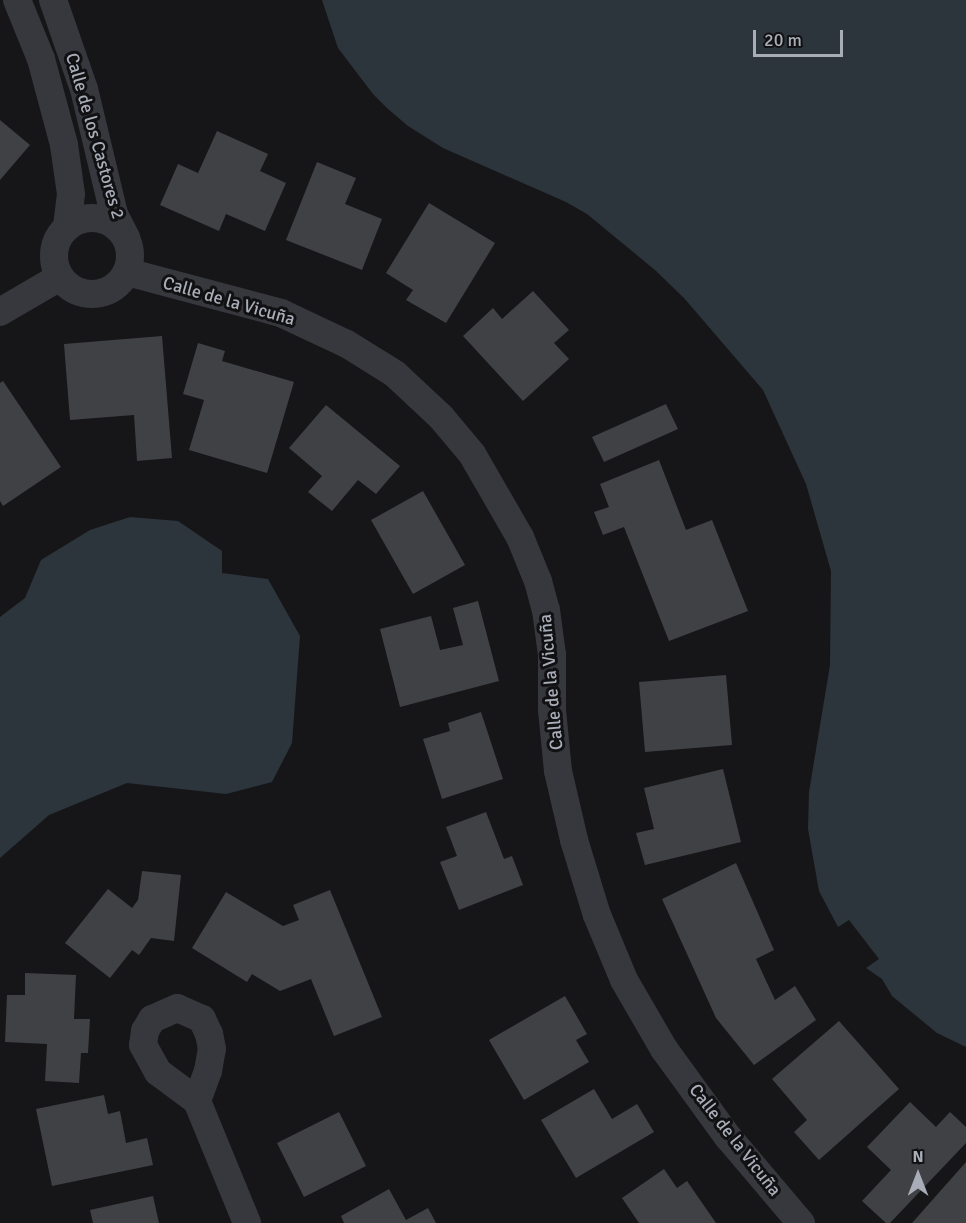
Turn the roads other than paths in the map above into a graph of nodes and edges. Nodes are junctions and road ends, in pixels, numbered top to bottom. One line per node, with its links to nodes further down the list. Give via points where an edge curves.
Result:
1 (17, 0): 3 (street, Calle de los Castores 2, via 41,59 64,145 71,194)
2 (53, 0): 4 (street, Calle de los Castores 2, via 84,88 114,214)
3 (67, 227): 4 (street, via 99,218 110,222); 6 (street, via 55,246 55,267)
4 (126, 238): 5 (street, via 130,249)
5 (127, 273): 6 (street, via 111,289 89,294 78,292); 10 (street, Calle de la Vicuña, via 281,313 347,344 395,374 441,417 472,454 520,537 538,581 552,655 558,771 597,915 624,980 664,1049 728,1137)
6 (60, 278): 7 (street)
7 (0, 312)
8 (197, 1101): 9 (street)
9 (247, 1223)
10 (801, 1223)

